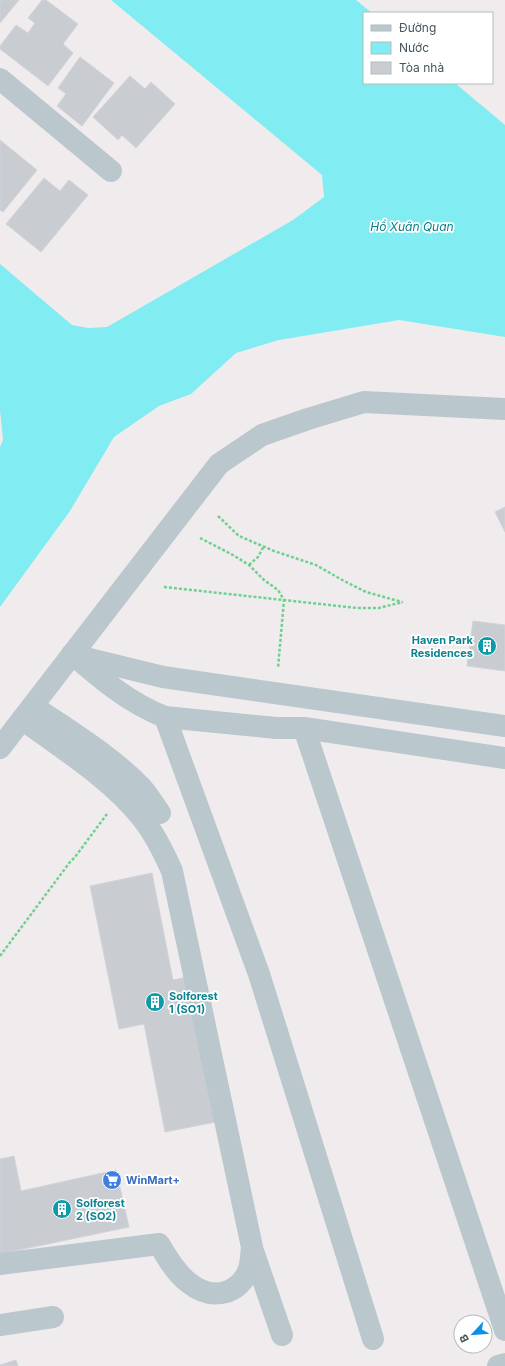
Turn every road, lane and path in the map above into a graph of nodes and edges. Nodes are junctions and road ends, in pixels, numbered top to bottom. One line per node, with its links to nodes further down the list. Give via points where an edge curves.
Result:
1 (0, 79): 2 (street)
2 (111, 171)
3 (505, 409): 10 (street, via 364,402 262,435 219,464)
4 (218, 516): 6 (path, via 240,536)
5 (200, 538): 7 (path)
6 (264, 546): 7 (path, via 258,557); 9 (path, via 316,565 366,592 403,602 379,608 357,608)
7 (249, 565): 9 (path, via 278,590)
8 (164, 587): 9 (path)
9 (284, 600): 11 (path)
10 (72, 654): 12 (street); 13 (street, via 120,693); 14 (street, via 163,677)
11 (278, 668)
12 (27, 712): 16 (street); 19 (street, via 98,751 143,789); 21 (street, via 112,785 142,818 158,841 172,871)
13 (165, 717): 15 (street, via 276,728); 27 (street, via 259,974)
14 (505, 726)
15 (304, 728): 17 (street); 25 (street)
16 (0, 748)
17 (505, 758)
18 (110, 810): 20 (path)
19 (160, 813)
20 (0, 956)
21 (252, 1247): 22 (street, via 247,1274 238,1286 219,1294 202,1292 189,1283 159,1244); 26 (street)
22 (0, 1264)
23 (53, 1317): 24 (street)
24 (0, 1325)
25 (505, 1330)
26 (282, 1335)
27 (373, 1339)
28 (505, 1364): 29 (street)
29 (498, 1366)

